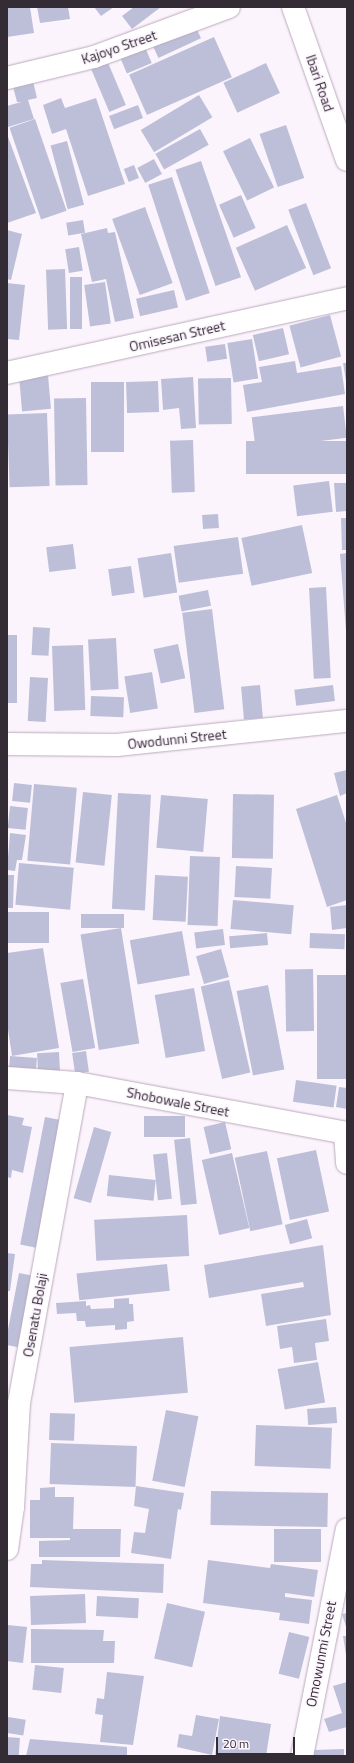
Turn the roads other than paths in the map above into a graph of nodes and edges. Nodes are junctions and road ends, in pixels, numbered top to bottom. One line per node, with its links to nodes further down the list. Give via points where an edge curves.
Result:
1 (229, 7): 3 (street, Kajoyo Street, via 94,57)
2 (293, 7): 4 (street, Ibari Road)
3 (7, 78)
4 (346, 156)
5 (347, 298): 6 (street, Omisesan Street)
6 (7, 373)
7 (347, 721): 8 (street, Owodunni Street, via 117,745)
8 (7, 744)
9 (7, 1078): 10 (street, Shobowale Street)
10 (77, 1083): 11 (street, Shobowale Street); 13 (street, Osenatu Bolaji)
11 (346, 1133): 12 (street)
12 (347, 1163)
13 (13, 1403): 15 (street, Osenatu Bolaji, via 13,1507)
14 (347, 1529): 16 (street, Omowunmi Street)
15 (7, 1549)
16 (302, 1756)

